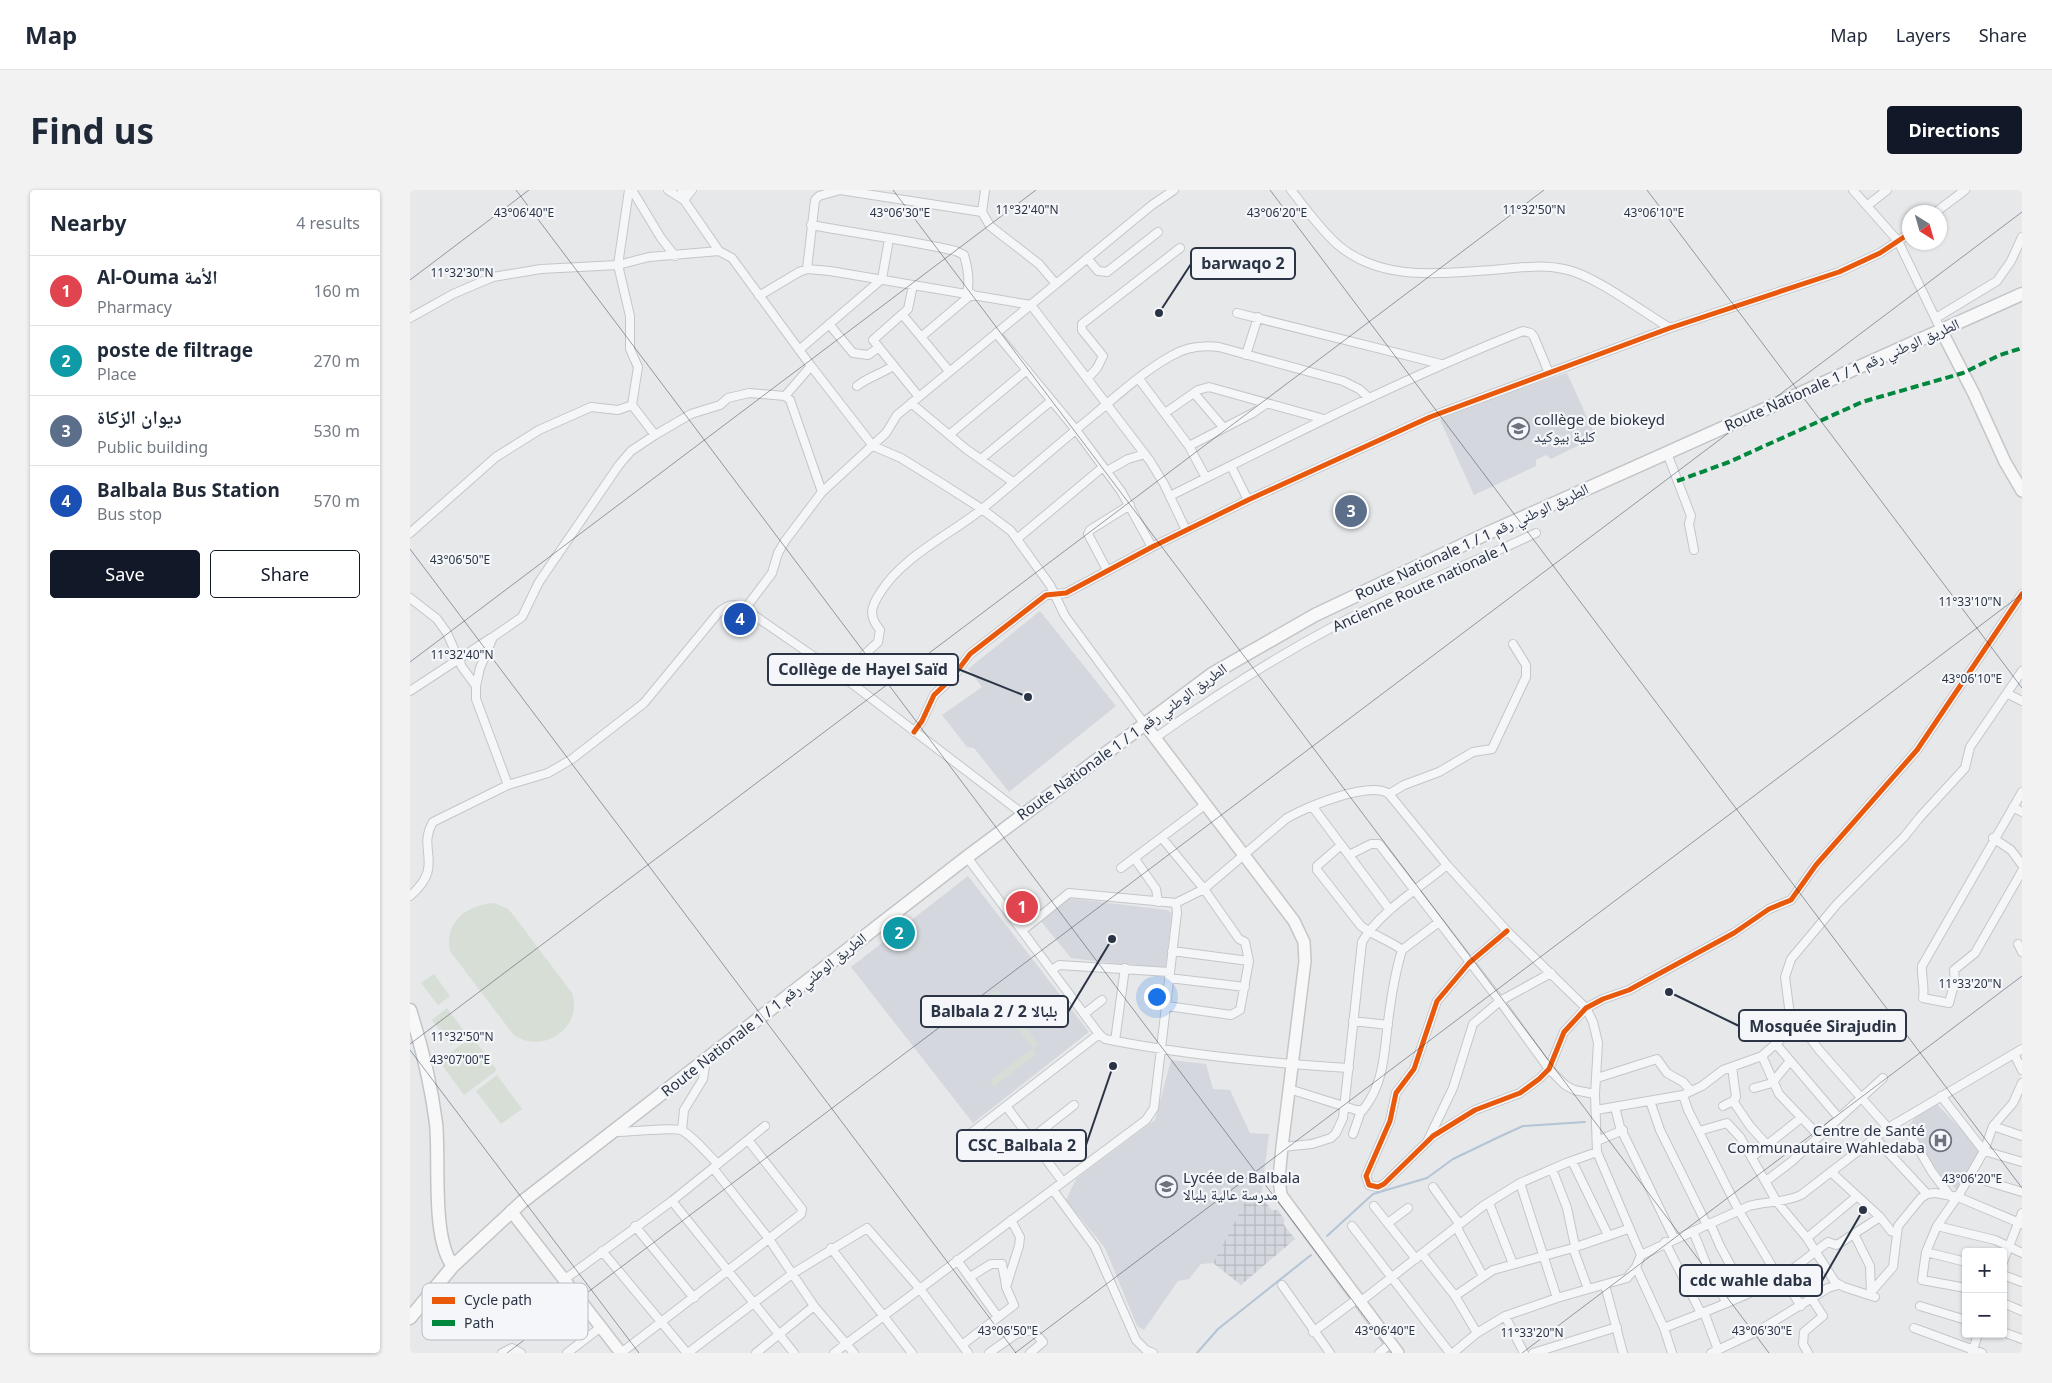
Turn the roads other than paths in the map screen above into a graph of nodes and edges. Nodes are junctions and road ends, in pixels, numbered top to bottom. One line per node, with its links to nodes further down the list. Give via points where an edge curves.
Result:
1 (630, 190): 23 (street); 25 (street)
2 (668, 190): 11 (street)
3 (682, 190): 11 (street)
4 (692, 190): 11 (street)
5 (985, 190): 14 (street)
6 (1174, 190): 24 (street)
7 (1291, 190): 40 (street, via 1339,245 1378,267 1422,274 1535,267 1567,270 1596,283)
8 (1853, 190): 12 (street)
9 (1887, 190): 12 (street)
10 (1965, 190): 13 (street)
11 (684, 200): 22 (street)
12 (1868, 205): 20 (street)
13 (1945, 205)
14 (982, 212): 15 (street, via 840,190 815,200); 28 (street, via 990,226 1039,264)
15 (811, 225): 19 (street); 26 (street)
16 (1158, 232): 24 (street, via 1106,272 1098,271)
17 (2022, 237): 38 (street, via 2011,261 1996,281)
18 (1902, 238): 20 (street)
19 (889, 239): 27 (street); 30 (street, via 904,239 956,251 964,256)
20 (1898, 241): 38 (street); 40 (street, via 1860,264)
21 (1180, 248): 53 (street, via 1082,324 1082,330 1103,356)
22 (719, 251): 23 (street); 32 (street, via 732,258)
23 (675, 256): 25 (street, via 649,257)
24 (1087, 258): 28 (street)
25 (618, 265): 37 (street, via 541,269 494,278 453,294); 64 (street, via 630,316 630,349 638,367)
26 (807, 269): 27 (street); 32 (street)
27 (882, 280): 29 (street); 39 (street)
28 (1056, 284): 33 (street)
29 (913, 285): 30 (street); 35 (street, via 908,309)
30 (970, 294): 33 (street); 43 (street)
31 (2022, 294): 41 (main road, Route Nationale 1 / الطريق الوطني رقم 1)
32 (759, 296): 45 (street)
33 (1031, 305): 42 (street); 53 (street)
34 (1237, 313): 36 (street)
35 (902, 314): 43 (street); 44 (street, via 873,340)
36 (1258, 317): 46 (street); 47 (street)
37 (410, 318)
38 (1936, 318): 41 (street)
39 (829, 324): 44 (street, via 853,353 868,355); 45 (street)
40 (1670, 328): 52 (street)
41 (1941, 330): 73 (main road, Route Nationale 1 / الطريق الوطني رقم 1); 80 (main road)
42 (996, 333): 50 (street); 51 (street)
43 (921, 337): 51 (street)
44 (878, 348): 49 (street)
45 (799, 350): 48 (street)
46 (1246, 355): 54 (street, via 1219,347 1188,348); 59 (street, via 1343,381)
47 (1441, 364): 52 (street, via 1527,331 1534,337); 59 (street)
48 (811, 366): 57 (street); 71 (street)
49 (893, 366): 55 (street); 58 (street)
50 (1027, 370): 60 (street); 70 (street)
51 (949, 371): 58 (street)
52 (1549, 373): 83 (street, via 1430,417)
53 (1088, 378): 62 (street)
54 (1139, 379): 62 (street); 65 (street)
55 (857, 386)
56 (1194, 393): 63 (street, via 1209,388); 65 (street); 67 (street)
57 (785, 396): 69 (street, via 738,395 720,405 691,414); 81 (street, via 790,400)
58 (919, 397): 61 (street)
59 (1368, 397): 66 (street)
60 (1052, 401): 68 (street); 75 (street)
61 (911, 403): 70 (street); 71 (street)
62 (1107, 404): 68 (street); 74 (street)
63 (1266, 404): 66 (street); 67 (street)
64 (632, 405): 69 (street); 87 (street, via 618,410 591,407 538,430 496,457)
65 (1165, 413): 72 (street)
66 (1324, 419): 76 (street)
67 (1223, 427): 72 (street)
68 (1076, 430): 77 (street); 79 (street)
69 (655, 435): 97 (street, via 631,451 619,464 539,582 522,617)
70 (949, 435): 75 (street)
71 (873, 446): 81 (street); 85 (street, via 901,458)
72 (1189, 446): 78 (street)
73 (1667, 453): 91 (street, via 1690,516); 106 (main road, Route Nationale 1 / الطريق الوطني رقم 1, via 1315,615 1212,674)
74 (1145, 454): 77 (street); 82 (street)
75 (982, 459): 79 (street)
76 (1231, 466): 78 (street); 83 (street)
77 (1105, 469): 84 (street); 89 (street)
78 (1206, 478): 82 (street)
79 (1014, 482): 85 (street)
80 (2022, 491)
81 (822, 492): 96 (street, via 785,541 772,572)
82 (1170, 496): 86 (street)
83 (1248, 500): 86 (street)
84 (1130, 505): 90 (street); 92 (street, via 1088,534)
85 (982, 509): 89 (street); 101 (street, via 895,574 871,610 872,621 880,630 878,642)
86 (1186, 530): 90 (street)
87 (410, 533)
88 (1536, 533): 108 (street, Ancienne Route nationale 1, via 1397,595 1329,630)
89 (1018, 539): 93 (street)
90 (1152, 547): 92 (street)
91 (1694, 550)
92 (1107, 570): 93 (street, via 1066,593)
93 (1055, 595): 106 (street, via 1065,616); 107 (street, via 1044,596 970,654 934,695)
94 (2022, 595): 152 (street, via 1917,750 1816,865 1791,900 1769,909 1734,933 1630,990)
95 (410, 598): 99 (street, via 437,619 447,632)
96 (745, 609): 101 (street); 109 (street, via 727,605 644,703 572,759 548,772)
97 (492, 637): 99 (street); 102 (street)
98 (1513, 644): 111 (street, via 1526,665 1526,677 1492,749 1474,752)
99 (458, 659): 102 (street); 103 (street)
100 (2022, 671): 104 (street)
101 (842, 676): 107 (street)
102 (476, 686): 109 (street, via 478,708)
103 (410, 691)
104 (2008, 694): 105 (street); 155 (street, via 1970,747 1965,768 1904,837 1837,904 1791,959 1784,977)
105 (2022, 701)
106 (1144, 723): 108 (main road); 116 (main road, Route Nationale 1 / الطريق الوطني رقم 1)
107 (914, 732): 116 (street)
108 (1155, 738): 112 (main road)
109 (508, 785): 130 (street, via 433,822 428,831 430,868)
110 (2022, 792): 114 (street)
111 (1390, 794): 113 (street, via 1374,790); 124 (street)
112 (1206, 804): 117 (street); 121 (main road)
113 (1312, 806): 119 (street); 121 (street, via 1288,818)
114 (2013, 807): 115 (street); 118 (street)
115 (2022, 812)
116 (1023, 814): 122 (main road, Route Nationale 1 / الطريق الوطني رقم 1)
117 (1162, 838): 123 (street); 128 (street)
118 (1993, 838): 125 (street, via 2011,850); 127 (street, via 1922,966 1923,998 1949,1003 1955,981 1954,970 1975,953)
119 (1340, 846): 120 (street); 137 (street, via 1317,866 1317,870 1354,919)
120 (1349, 855): 129 (street, via 1378,844); 133 (street)
121 (1245, 856): 128 (street); 167 (main road, via 1294,921 1304,942 1305,961)
122 (967, 857): 135 (street); 165 (main road, Route Nationale 1 / الطريق الوطني رقم 1)
123 (1135, 859): 126 (street); 131 (street, via 1156,888)
124 (1447, 865): 129 (street); 136 (street)
125 (2022, 865)
126 (1121, 868)
127 (2022, 871)
128 (1204, 889): 132 (street); 142 (street, via 1239,939 1245,942)
129 (1416, 891): 133 (street); 134 (street)
130 (410, 896)
131 (1158, 902): 132 (street); 135 (street, via 1069,893)
132 (1176, 903): 140 (street)
133 (1390, 910): 137 (street)
134 (1439, 922): 139 (street); 143 (street)
135 (1023, 930): 145 (street)
136 (1507, 931): 143 (street); 146 (street)
137 (1368, 932): 139 (street, via 1389,940); 156 (street, via 1362,942)
138 (2018, 944): 141 (street)
139 (1402, 950): 157 (street)
140 (1172, 951): 142 (street); 147 (street)
141 (2022, 952)
142 (1249, 961): 148 (street)
143 (1469, 963): 150 (street); 211 (street, via 1437,1001 1414,1069 1396,1093 1390,1121 1366,1181 1374,1187 1384,1184)
144 (1125, 968): 145 (street, via 1059,965); 147 (street); 159 (street)
145 (1052, 970): 154 (street)
146 (1551, 974): 150 (street); 152 (street)
147 (1169, 975): 148 (street); 151 (street)
148 (1245, 987): 151 (street, via 1240,1010 1231,1015)
149 (1102, 1000): 154 (street)
150 (1500, 1001): 170 (street); 211 (street, via 1473,1024 1453,1088)
151 (1167, 1006): 162 (street)
152 (1586, 1008): 170 (street, via 1564,1032); 172 (street, via 1597,1034)
153 (410, 1010): 274 (main road, via 433,1106 443,1243)
154 (1084, 1014): 158 (street)
155 (1790, 1014): 160 (street, via 1785,1031); 182 (street)
156 (1352, 1021): 157 (street); 169 (street)
157 (1388, 1025): 193 (street, via 1383,1070 1374,1097)
158 (1099, 1034): 159 (street); 187 (street)
159 (1115, 1041): 162 (street)
160 (1776, 1044): 164 (street); 166 (street)
161 (2022, 1049): 163 (street)
162 (1162, 1050): 167 (street); 225 (street, via 1154,1108 1146,1120)
163 (2014, 1054): 171 (street); 181 (street)
164 (1762, 1056): 168 (street); 174 (street)
165 (706, 1060): 199 (street, via 703,1079 684,1110); 202 (main road, Route Nationale 1 / الطريق الوطني رقم 1)
166 (1790, 1061): 174 (street); 195 (street)
167 (1292, 1064): 169 (street); 177 (main road)
168 (1732, 1067): 178 (street); 184 (street, via 1735,1074)
169 (1349, 1068): 189 (street)
170 (1549, 1069): 179 (street, via 1574,1090); 211 (street, via 1520,1093 1459,1119)
171 (2022, 1070)
172 (1597, 1078): 178 (street, via 1657,1059 1667,1073); 179 (street)
173 (1883, 1078): 182 (street)
174 (1772, 1082): 176 (street); 194 (street)
175 (2022, 1083): 185 (street)
176 (1754, 1088)
177 (1290, 1089): 189 (street); 214 (main road)
178 (1691, 1091): 180 (street)
179 (1595, 1094): 192 (street)
180 (1683, 1095): 183 (street); 201 (street)
181 (1941, 1096): 198 (street); 215 (street)
182 (1862, 1097): 195 (street); 198 (street)
183 (1650, 1100): 190 (street); 245 (street, via 1660,1130)
184 (1734, 1101): 188 (street); 213 (street)
185 (2013, 1104): 191 (street); 197 (street)
186 (1074, 1105): 208 (street)
187 (1006, 1106): 204 (street); 208 (street)
188 (1723, 1106)
189 (1345, 1107): 193 (street); 214 (street, via 1339,1128 1331,1138)
190 (1615, 1107): 192 (street); 200 (street)
191 (2022, 1107)
192 (1596, 1110): 212 (street)
193 (1361, 1111): 205 (street)
194 (1801, 1118): 206 (street); 213 (street)
195 (1839, 1118): 206 (street)
196 (765, 1126): 210 (street)
197 (1993, 1126): 207 (street); 215 (street)
198 (1888, 1128): 209 (street)
199 (682, 1130): 202 (street, via 664,1128); 220 (street)
200 (1622, 1130): 212 (street); 255 (street)
201 (1699, 1131): 217 (street, via 1727,1123); 239 (street)
202 (612, 1132): 238 (main road, Route Nationale 1 / الطريق الوطني رقم 1)
203 (1908, 1133): 232 (street, via 1932,1172)
204 (970, 1134)
205 (1353, 1134)
206 (1820, 1136): 224 (street)
207 (2022, 1136)
208 (1032, 1138): 225 (street)
209 (1875, 1138): 222 (street); 230 (street)
210 (748, 1140): 220 (street); 257 (street, via 802,1209 801,1214)
211 (1427, 1141)
212 (1596, 1141): 216 (street)
213 (1768, 1146): 217 (street)
214 (1282, 1148): 300 (main road, via 1281,1195)
215 (1984, 1151): 219 (street); 223 (street)
216 (1598, 1152): 218 (street); 250 (street)
217 (1752, 1157): 224 (street)
218 (1572, 1161): 221 (street); 254 (street)
219 (2022, 1162)
220 (715, 1166): 233 (street); 257 (street)
221 (1552, 1169): 226 (street); 260 (street, via 1567,1208)
222 (1831, 1172): 231 (street); 234 (street, via 1801,1195)
223 (1969, 1176): 229 (street); 232 (street)
224 (1766, 1181): 234 (street)
225 (1063, 1182): 228 (street)
226 (1520, 1183): 235 (street); 266 (street)
227 (1433, 1187): 249 (street, via 1458,1222)
228 (1052, 1190): 242 (street); 347 (street, via 1095,1247 1136,1340)
229 (2022, 1192)
230 (1927, 1194): 232 (street); 252 (street, via 1903,1219)
231 (1856, 1197): 241 (street); 256 (street)
232 (1954, 1197): 243 (street); 248 (street)
233 (672, 1200): 246 (street); 276 (street)
234 (1777, 1202): 239 (street, via 1763,1202); 256 (street)
235 (1489, 1203): 249 (street); 273 (street)
236 (1374, 1206): 244 (street)
237 (1408, 1208): 244 (street)
238 (511, 1211): 274 (main road, Route Nationale 1 / الطريق الوطني رقم 1); 283 (main road)
239 (1739, 1211): 245 (street); 282 (street)
240 (2022, 1213): 243 (street)
241 (1880, 1217): 252 (street); 253 (street)
242 (1011, 1220): 268 (street, via 1020,1237); 270 (street)
243 (2020, 1222): 261 (street)
244 (1388, 1224): 269 (street)
245 (1709, 1224): 251 (street); 294 (street)
246 (635, 1226): 262 (street); 297 (street)
247 (1352, 1226): 281 (street)
248 (1937, 1226): 261 (street, via 1995,1240); 264 (street)
249 (1457, 1228): 269 (street); 278 (street)
250 (1628, 1229): 254 (street); 267 (street)
251 (1693, 1231): 255 (street); 302 (street, via 1711,1276)
252 (1896, 1233): 295 (street, via 1894,1267)
253 (1854, 1234): 263 (street, via 1836,1245 1828,1242); 295 (street, via 1870,1266)
254 (1608, 1235): 260 (street)
255 (1674, 1238): 258 (street)
256 (1807, 1238): 263 (street)
257 (769, 1239): 276 (street); 277 (street)
258 (1665, 1242): 267 (street); 310 (street)
259 (832, 1248): 277 (street); 292 (street, via 866,1228); 312 (street)
260 (1573, 1248): 266 (street); 293 (street)
261 (2007, 1248): 265 (street)
262 (602, 1251): 283 (street); 316 (street)
263 (1816, 1252): 282 (street); 289 (street)
264 (1926, 1252): 271 (street); 291 (street, via 1922,1280)
265 (2022, 1253)
266 (1544, 1255): 273 (street); 298 (street)
267 (1641, 1255): 275 (street)
268 (1015, 1257): 272 (street); 290 (street)
269 (1419, 1257): 281 (street); 296 (street)
270 (957, 1260): 280 (street); 292 (street)
271 (1962, 1261)
272 (1002, 1264): 280 (street, via 991,1264); 290 (street)
273 (1513, 1264): 278 (street)
274 (453, 1266): 285 (main road, Route Nationale 1 / الطريق الوطني رقم 1)
275 (1636, 1267): 287 (street, via 1627,1278); 319 (street)
276 (728, 1271): 297 (street); 303 (street)
277 (792, 1274): 303 (street); 305 (street)
278 (1483, 1276): 296 (street)
279 (2007, 1276): 284 (street)
280 (970, 1277): 313 (street)
281 (1393, 1277): 300 (street); 350 (street)
282 (1780, 1277): 294 (street); 306 (street)
283 (565, 1279): 286 (main road)
284 (2022, 1282)
285 (439, 1283)
286 (568, 1283)
287 (1605, 1284): 293 (street); 318 (street)
288 (1282, 1285): 321 (street)
289 (1838, 1285): 295 (street); 299 (street)
290 (1006, 1287): 313 (street, via 1014,1305)
291 (1962, 1287)
292 (920, 1289): 312 (street); 330 (street)
293 (1588, 1289): 298 (street)
294 (1746, 1294): 302 (street)
295 (1872, 1295)
296 (1455, 1296): 322 (street)
297 (694, 1298): 316 (street)
298 (1557, 1298): 311 (street)
299 (1812, 1299): 306 (street); 355 (street, via 1823,1316 1804,1332 1803,1344)
300 (1358, 1300): 321 (street); 331 (main road)
301 (422, 1303): 314 (main road, Route Nationale 1 / الطريق الوطني رقم 1)
302 (1727, 1303): 310 (street)
303 (754, 1304): 324 (street); 338 (street)
304 (2007, 1305): 309 (street)
305 (814, 1306): 324 (street); 329 (street)
306 (1801, 1306): 332 (street)
307 (1920, 1306): 315 (street)
308 (588, 1310): 317 (main road)
309 (2022, 1312)
310 (1702, 1313): 319 (street); 332 (street)
311 (1505, 1316): 322 (street); 351 (street)
312 (884, 1317): 329 (street); 343 (street)
313 (998, 1317): 330 (street)
314 (410, 1318)
315 (1962, 1319)
316 (662, 1322): 337 (street); 338 (street)
317 (601, 1327): 325 (street); 337 (main road)
318 (1617, 1328): 352 (street); 353 (street)
319 (1664, 1328): 354 (street)
320 (1914, 1328): 333 (street)
321 (1313, 1332): 348 (street)
322 (1478, 1333): 350 (street)
323 (2007, 1333): 327 (street)
324 (779, 1335): 339 (street); 340 (street)
325 (588, 1337)
326 (1977, 1338): 333 (street)
327 (2022, 1339)
328 (584, 1340): 336 (street)
329 (847, 1344): 341 (street); 342 (street)
330 (962, 1345): 344 (street)
331 (1394, 1348): 349 (street)
332 (1715, 1352)
333 (1973, 1352): 356 (street)
334 (502, 1353): 335 (street, via 512,1348)
335 (521, 1353)
336 (567, 1353)
337 (621, 1353)
338 (687, 1353)
339 (756, 1353)
340 (794, 1353)
341 (834, 1353)
342 (854, 1353)
343 (912, 1353)
344 (968, 1353)
345 (989, 1353): 346 (street, via 1016,1334 1032,1330 1043,1342)
346 (1030, 1353)
347 (1153, 1353)
348 (1330, 1353)
349 (1379, 1353)
350 (1452, 1353)
351 (1524, 1353)
352 (1533, 1353)
353 (1623, 1353)
354 (1672, 1353)
355 (1808, 1353)
356 (1982, 1353)

